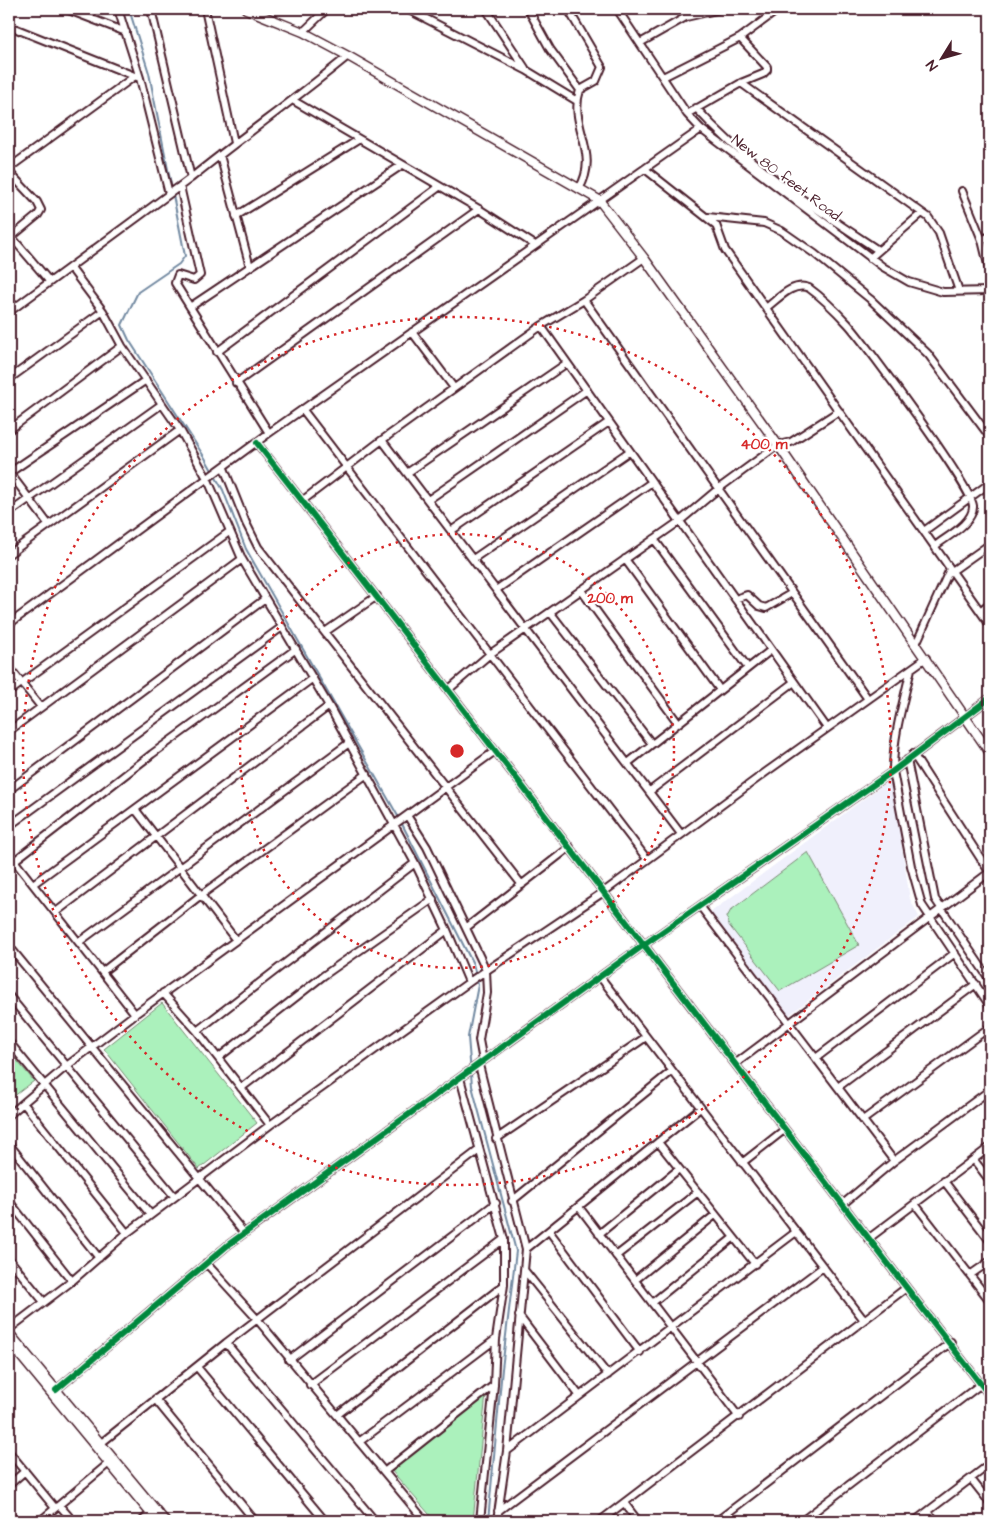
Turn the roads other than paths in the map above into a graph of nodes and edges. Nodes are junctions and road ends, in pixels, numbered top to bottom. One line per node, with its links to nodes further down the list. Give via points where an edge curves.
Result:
1 (66, 9): 15 (street)
2 (118, 9): 15 (street)
3 (151, 9): 37 (street)
4 (204, 9): 31 (street)
5 (246, 9): 16 (street)
6 (327, 9): 16 (street)
7 (406, 9): 20 (street)
8 (486, 9): 20 (street)
9 (528, 9): 24 (street, via 550,48)
10 (568, 9): 24 (street, via 602,67 596,81)
11 (617, 9): 18 (street, New 80 feet Road)
12 (721, 9): 18 (street, via 686,17)
13 (779, 9): 17 (street)
14 (9, 26): 21 (street)
15 (126, 32): 21 (street)
16 (303, 32): 19 (street)
17 (740, 38): 22 (street); 23 (street, via 767,67 763,74)
18 (640, 43): 22 (street, New 80 feet Road)
19 (348, 56): 25 (street); 40 (street)
20 (526, 70): 26 (street)
21 (138, 77): 34 (street); 42 (street)
22 (663, 77): 28 (street, New 80 feet Road)
23 (741, 83): 27 (street); 45 (street)
24 (580, 90): 26 (street)
25 (294, 101): 30 (street); 31 (street)
26 (577, 101): 40 (street, via 588,168)
27 (696, 108): 28 (street); 52 (street, via 720,135 754,164)
28 (686, 114): 29 (street, New 80 feet Road)
29 (701, 129): 35 (street); 54 (street, New 80 feet Road)
30 (358, 140): 33 (street); 46 (street)
31 (234, 144): 32 (street)
32 (220, 155): 37 (street); 46 (street)
33 (402, 165): 39 (street); 56 (street)
34 (9, 168)
35 (645, 168): 43 (street); 47 (street)
36 (9, 172): 49 (street, via 41,210)
37 (191, 178): 38 (street)
38 (180, 186): 42 (street); 62 (street, via 200,275 194,280 178,275 175,284)
39 (439, 187): 44 (street); 69 (street)
40 (579, 189): 43 (street)
41 (962, 191): 50 (street)
42 (169, 194): 55 (street)
43 (599, 200): 51 (street); 53 (street)
44 (479, 209): 51 (street); 73 (street)
45 (922, 213): 52 (street); 59 (street, via 939,233)
46 (236, 216): 56 (street)
47 (708, 217): 63 (street, via 720,231 725,250); 83 (street, via 764,223 782,230 815,254 870,299 928,354)
48 (990, 236): 50 (street)
49 (10, 237): 58 (street)
50 (982, 240): 57 (street)
51 (534, 245): 67 (street)
52 (878, 250): 54 (street)
53 (644, 258): 61 (street); 86 (street)
54 (870, 258): 59 (street, New 80 feet Road, via 909,282 943,292)
55 (70, 267): 58 (street); 64 (street)
56 (250, 267): 62 (street)
57 (990, 273)
58 (50, 282): 65 (street)
59 (959, 291): 60 (street, New 80 feet Road)
60 (990, 291)
61 (584, 300): 66 (street); 95 (street)
62 (190, 307): 69 (street)
63 (766, 308): 78 (street); 96 (street, via 798,285 814,292 860,339)
64 (102, 311): 68 (street); 71 (street)
65 (9, 312)
66 (541, 326): 70 (street); 74 (street)
67 (412, 332): 74 (street); 77 (street)
68 (122, 346): 72 (street); 80 (street)
69 (217, 352): 73 (street)
70 (567, 363): 75 (street); 91 (street)
71 (9, 379)
72 (146, 380): 76 (street); 90 (street)
73 (236, 383): 82 (street)
74 (454, 388): 84 (street)
75 (586, 390): 79 (street); 98 (street)
76 (162, 404): 81 (street); 97 (street)
77 (303, 410): 82 (street); 88 (street)
78 (839, 411): 86 (street, via 791,442); 104 (street)
79 (609, 422): 87 (street); 103 (street)
80 (9, 430)
81 (180, 430): 92 (street); 102 (street)
82 (269, 433): 85 (street)
83 (990, 437)
84 (382, 440): 88 (street); 91 (street)
85 (257, 443): 89 (street); 99 (street)
86 (778, 445): 95 (street); 128 (street)
87 (630, 451): 93 (street); 111 (street)
88 (347, 467): 99 (street); 131 (street)
89 (224, 468): 92 (street); 127 (street, via 258,547)
90 (9, 473): 97 (street)
91 (407, 473): 98 (street)
92 (208, 480): 105 (street); 123 (street)
93 (652, 482): 101 (street); 114 (street)
94 (990, 483): 96 (street)
95 (718, 489): 101 (street); 116 (street)
96 (972, 497): 104 (street); 108 (street, via 974,505 969,518)
97 (29, 498): 100 (street); 102 (street)
98 (428, 500): 103 (street)
99 (302, 501): 117 (street)
100 (9, 513)
101 (680, 521): 106 (street); 118 (street)
102 (49, 524): 109 (street)
103 (451, 531): 111 (street)
104 (924, 531): 108 (street)
105 (230, 532): 110 (street); 138 (street)
106 (654, 539): 112 (street); 134 (street)
107 (990, 544): 113 (street)
108 (934, 546): 113 (street)
109 (9, 554)
110 (242, 559): 119 (street); 145 (street)
111 (473, 559): 114 (street)
112 (625, 559): 115 (street); 140 (street)
113 (951, 570): 121 (street); 128 (street)
114 (496, 590): 126 (street)
115 (581, 590): 122 (street); 147 (street)
116 (792, 593): 118 (street, via 766,608 748,595); 143 (street)
117 (377, 596): 127 (street); 139 (street)
118 (735, 598): 130 (street)
119 (265, 600): 125 (street); 160 (street)
120 (990, 603): 121 (street)
121 (980, 611): 124 (street)
122 (550, 612): 126 (street); 151 (street)
123 (9, 624)
124 (990, 625)
125 (282, 627): 129 (street); 164 (street)
126 (526, 628): 131 (street); 156 (street)
127 (325, 632): 159 (street)
128 (916, 644): 132 (street)
129 (296, 650): 136 (street); 171 (street, via 152,754)
130 (771, 650): 134 (street); 137 (street)
131 (490, 654): 139 (street); 170 (street)
132 (926, 658): 135 (street); 146 (street)
133 (9, 667): 138 (street)
134 (748, 668): 140 (street)
135 (911, 668): 143 (street); 157 (street, via 893,743)
136 (313, 678): 144 (street); 162 (street)
137 (794, 682): 148 (street); 161 (street)
138 (22, 683): 141 (street); 145 (street)
139 (448, 690): 152 (street)
140 (720, 690): 147 (street)
141 (9, 692)
142 (990, 698): 146 (street)
143 (868, 699): 148 (street)
144 (329, 706): 150 (street); 167 (street)
145 (41, 707): 149 (street)
146 (965, 716): 153 (street); 154 (street)
147 (678, 723): 151 (street)
148 (827, 728): 166 (street)
149 (9, 731)
150 (349, 743): 158 (street); 173 (street)
151 (652, 744): 156 (street)
152 (495, 752): 159 (street); 168 (street)
153 (990, 753)
154 (912, 754): 155 (street); 174 (street)
155 (907, 760): 157 (street); 181 (street, via 931,887)
156 (628, 763): 161 (street)
157 (892, 771): 180 (street); 183 (street, via 918,896)
158 (367, 774): 165 (street); 178 (street)
159 (446, 788): 163 (street); 176 (street)
160 (9, 790)
161 (650, 791): 166 (street)
162 (135, 809): 167 (street); 175 (street)
163 (408, 817): 165 (street); 184 (street)
164 (9, 826)
165 (396, 826): 172 (street); 186 (street)
166 (681, 834): 170 (street)
167 (156, 836): 173 (street); 182 (street)
168 (570, 847): 176 (street); 177 (street)
169 (9, 854): 171 (street)
170 (647, 859): 177 (street)
171 (14, 861): 175 (street)
172 (416, 863): 179 (street); 203 (street)
173 (180, 866): 178 (street); 187 (street)
174 (990, 872): 181 (street)
175 (33, 884): 182 (street)
176 (522, 886): 184 (street)
177 (605, 891): 188 (street); 191 (street)
178 (201, 895): 186 (street); 192 (street)
179 (433, 899): 185 (street); 207 (street, via 323,976)
180 (700, 906): 188 (street); 201 (street)
181 (942, 909): 183 (street); 195 (street)
182 (56, 912): 187 (street)
183 (930, 918): 190 (street); 201 (street)
184 (467, 926): 191 (street)
185 (448, 930): 194 (street); 216 (street)
186 (235, 939): 197 (street)
187 (79, 942): 192 (street)
188 (645, 944): 193 (street); 210 (street)
189 (9, 946): 206 (street)
190 (955, 954): 196 (street); 208 (street)
191 (484, 971): 194 (street); 209 (street, via 487,993 478,1040)
192 (102, 972): 200 (street)
193 (601, 978): 204 (street); 209 (street)
194 (472, 980): 222 (street)
195 (990, 980)
196 (976, 984): 199 (street); 215 (street)
197 (163, 993): 200 (street); 203 (street)
198 (9, 996): 211 (street)
199 (990, 1006)
200 (135, 1014): 206 (street)
201 (790, 1023): 208 (street); 210 (street)
202 (990, 1027): 221 (street)
203 (196, 1031): 207 (street)
204 (646, 1037): 212 (street); 224 (street)
205 (9, 1042): 214 (street)
206 (91, 1047): 211 (street); 233 (street)
207 (218, 1058): 216 (street)
208 (816, 1058): 215 (street)
209 (481, 1063): 213 (street); 224 (street)
210 (734, 1064): 223 (street)
211 (68, 1065): 214 (street); 237 (street)
212 (672, 1071): 219 (street); 239 (street)
213 (460, 1078): 228 (street); 249 (street)
214 (44, 1084): 218 (street); 244 (street)
215 (838, 1087): 221 (street)
216 (241, 1088): 222 (street)
217 (990, 1090): 230 (street)
218 (24, 1104): 220 (street); 248 (street)
219 (699, 1109): 225 (street); 231 (street)
220 (9, 1115)
221 (863, 1120): 230 (street)
222 (270, 1125): 233 (street)
223 (784, 1130): 231 (street); 241 (street)
224 (496, 1139): 239 (street)
225 (658, 1142): 232 (street); 243 (street)
226 (9, 1144): 257 (street)
227 (990, 1147): 229 (street)
228 (479, 1150): 240 (street); 273 (street)
229 (974, 1160): 234 (street); 235 (street)
230 (894, 1161): 241 (street)
231 (742, 1163): 247 (street)
232 (679, 1168): 236 (street); 250 (street)
233 (199, 1178): 237 (street); 249 (street)
234 (944, 1181): 242 (street); 254 (street)
235 (990, 1181)
236 (698, 1192): 245 (street); 256 (street)
237 (174, 1196): 244 (street)
238 (9, 1201): 266 (street)
239 (512, 1201): 255 (street)
240 (496, 1204): 252 (street); 283 (street)
241 (843, 1204): 253 (street)
242 (915, 1204): 253 (street); 264 (street)
243 (579, 1207): 246 (street); 250 (street)
244 (151, 1215): 248 (street)
245 (716, 1215): 251 (street); 265 (street)
246 (548, 1231): 255 (street); 282 (street)
247 (796, 1232): 261 (street); 262 (street)
248 (127, 1233): 257 (street)
249 (244, 1233): 260 (street)
250 (599, 1234): 256 (street)
251 (734, 1238): 261 (street); 271 (street)
252 (504, 1239): 267 (street); 287 (street)
253 (868, 1239): 268 (street)
254 (990, 1241)
255 (526, 1249): 263 (street)
256 (616, 1256): 265 (street)
257 (99, 1258): 266 (street)
258 (9, 1259): 270 (street)
259 (990, 1261): 264 (street)
260 (206, 1263): 273 (street); 290 (street)
261 (755, 1264): 276 (street)
262 (823, 1267): 274 (street); 284 (street)
263 (525, 1271): 272 (street); 286 (street)
264 (970, 1275): 269 (street)
265 (634, 1280): 271 (street)
266 (72, 1281): 270 (street)
267 (504, 1285): 278 (street); 294 (street)
268 (906, 1288): 274 (street); 280 (street)
269 (990, 1301)
270 (44, 1302): 275 (street)
271 (652, 1303): 276 (street)
272 (520, 1316): 291 (street); 299 (street)
273 (257, 1319): 281 (street); 283 (street)
274 (864, 1320): 295 (street)
275 (9, 1329)
276 (672, 1329): 282 (street); 284 (street)
277 (9, 1333): 290 (street)
278 (496, 1339): 289 (street); 296 (street)
279 (9, 1342): 300 (street)
280 (951, 1342): 288 (street); 325 (street)
281 (226, 1343): 285 (street); 319 (street)
282 (640, 1352): 286 (street)
283 (289, 1360): 287 (street)
284 (697, 1363): 295 (street); 309 (street)
285 (196, 1368): 293 (street); 318 (street)
286 (608, 1375): 291 (street)
287 (310, 1384): 294 (street)
288 (981, 1384): 292 (street); 326 (street)
289 (494, 1385): 303 (street); 321 (street)
290 (56, 1390): 297 (street)
291 (579, 1395): 299 (street)
292 (990, 1396)
293 (155, 1399): 297 (street); 317 (street)
294 (337, 1415): 296 (street)
295 (738, 1417): 307 (street)
296 (359, 1442): 303 (street)
297 (100, 1444): 316 (street)
298 (9, 1452): 302 (street)
299 (507, 1452): 309 (street)
300 (109, 1463): 308 (street); 311 (street)
301 (990, 1464): 304 (street)
302 (25, 1471): 305 (street); 308 (street)
303 (384, 1472): 320 (street)
304 (971, 1479): 306 (street); 310 (street)
305 (9, 1485)
306 (990, 1503)
307 (625, 1504): 323 (street); 324 (street)
308 (57, 1506): 312 (street); 313 (street)
309 (498, 1511): 322 (street)
310 (928, 1512): 327 (street); 328 (street)
311 (150, 1514): 314 (street); 315 (street)
312 (40, 1521)
313 (73, 1521)
314 (142, 1521)
315 (157, 1521)
316 (164, 1521)
317 (255, 1521)
318 (325, 1521)
319 (375, 1521)
320 (425, 1521)
321 (480, 1521)
322 (497, 1521)
323 (600, 1521)
324 (638, 1521)
325 (717, 1521)
326 (802, 1521)
327 (916, 1521)
328 (936, 1521)

